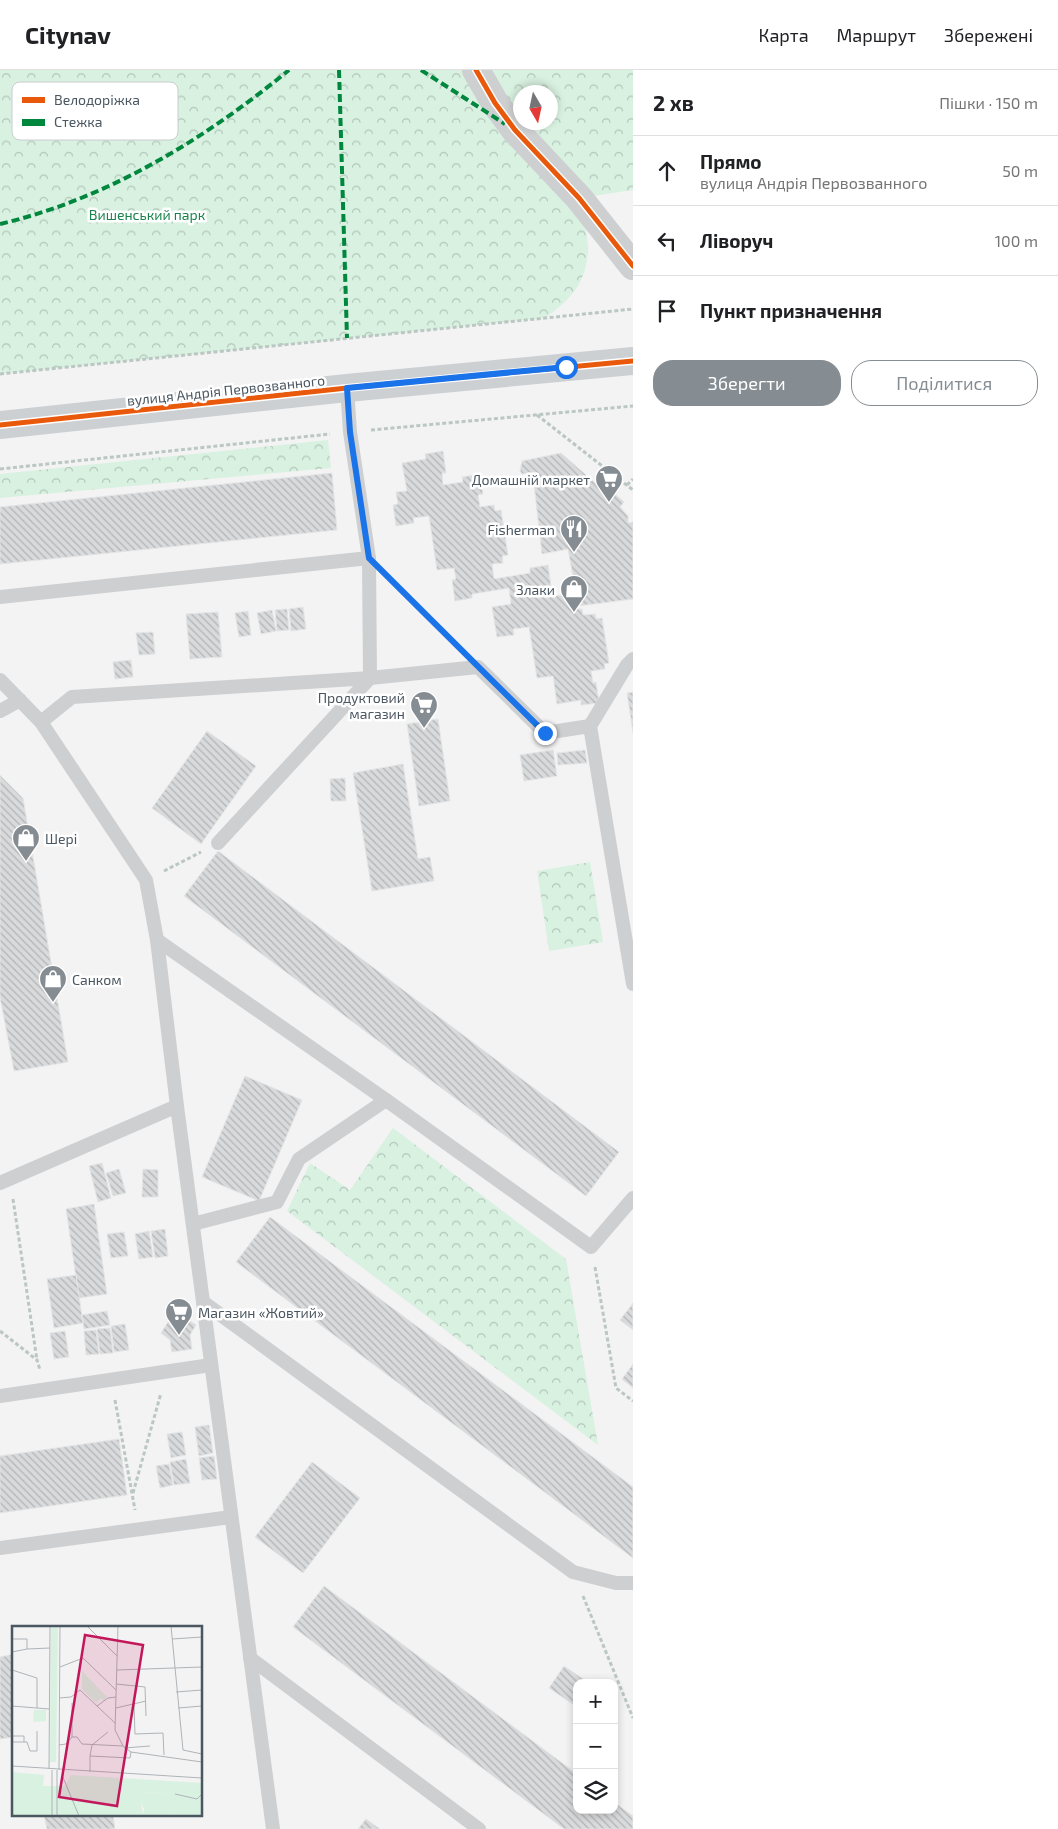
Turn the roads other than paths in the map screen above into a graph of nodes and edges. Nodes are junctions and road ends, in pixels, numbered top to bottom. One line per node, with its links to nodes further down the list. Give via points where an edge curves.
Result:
1 (476, 70): 2 (street, via 515,130 579,198)
2 (633, 266)
3 (633, 361): 4 (street, вулиця Андрія Первозванного)
4 (347, 388): 5 (street, вулиця Андрія Первозванного); 6 (lane, via 350,432)
5 (0, 425)
6 (369, 558): 7 (lane); 9 (lane)
7 (0, 597)
8 (633, 659): 14 (lane)
9 (370, 678): 13 (lane, via 72,697); 14 (lane, via 478,667 545,733); 15 (lane)
10 (0, 680): 11 (lane)
11 (20, 700): 12 (lane); 13 (lane)
12 (0, 711)
13 (41, 722): 16 (lane, via 146,880)
14 (590, 726): 17 (lane)
15 (218, 843)
16 (157, 940): 18 (lane); 19 (lane)
17 (633, 984)
18 (386, 1100): 21 (lane, via 591,1247); 22 (lane, via 299,1159 278,1202)
19 (177, 1106): 20 (lane); 22 (lane)
20 (5, 1181)
21 (633, 1198)
22 (193, 1224): 23 (lane)
23 (203, 1302): 24 (lane); 28 (lane, via 573,1572 616,1583)
24 (211, 1365): 25 (lane); 26 (lane)
25 (0, 1396)
26 (232, 1517): 27 (lane); 29 (lane)
27 (0, 1548)
28 (633, 1583)
29 (250, 1658): 30 (lane); 31 (lane)
30 (273, 1829)
31 (478, 1829)

